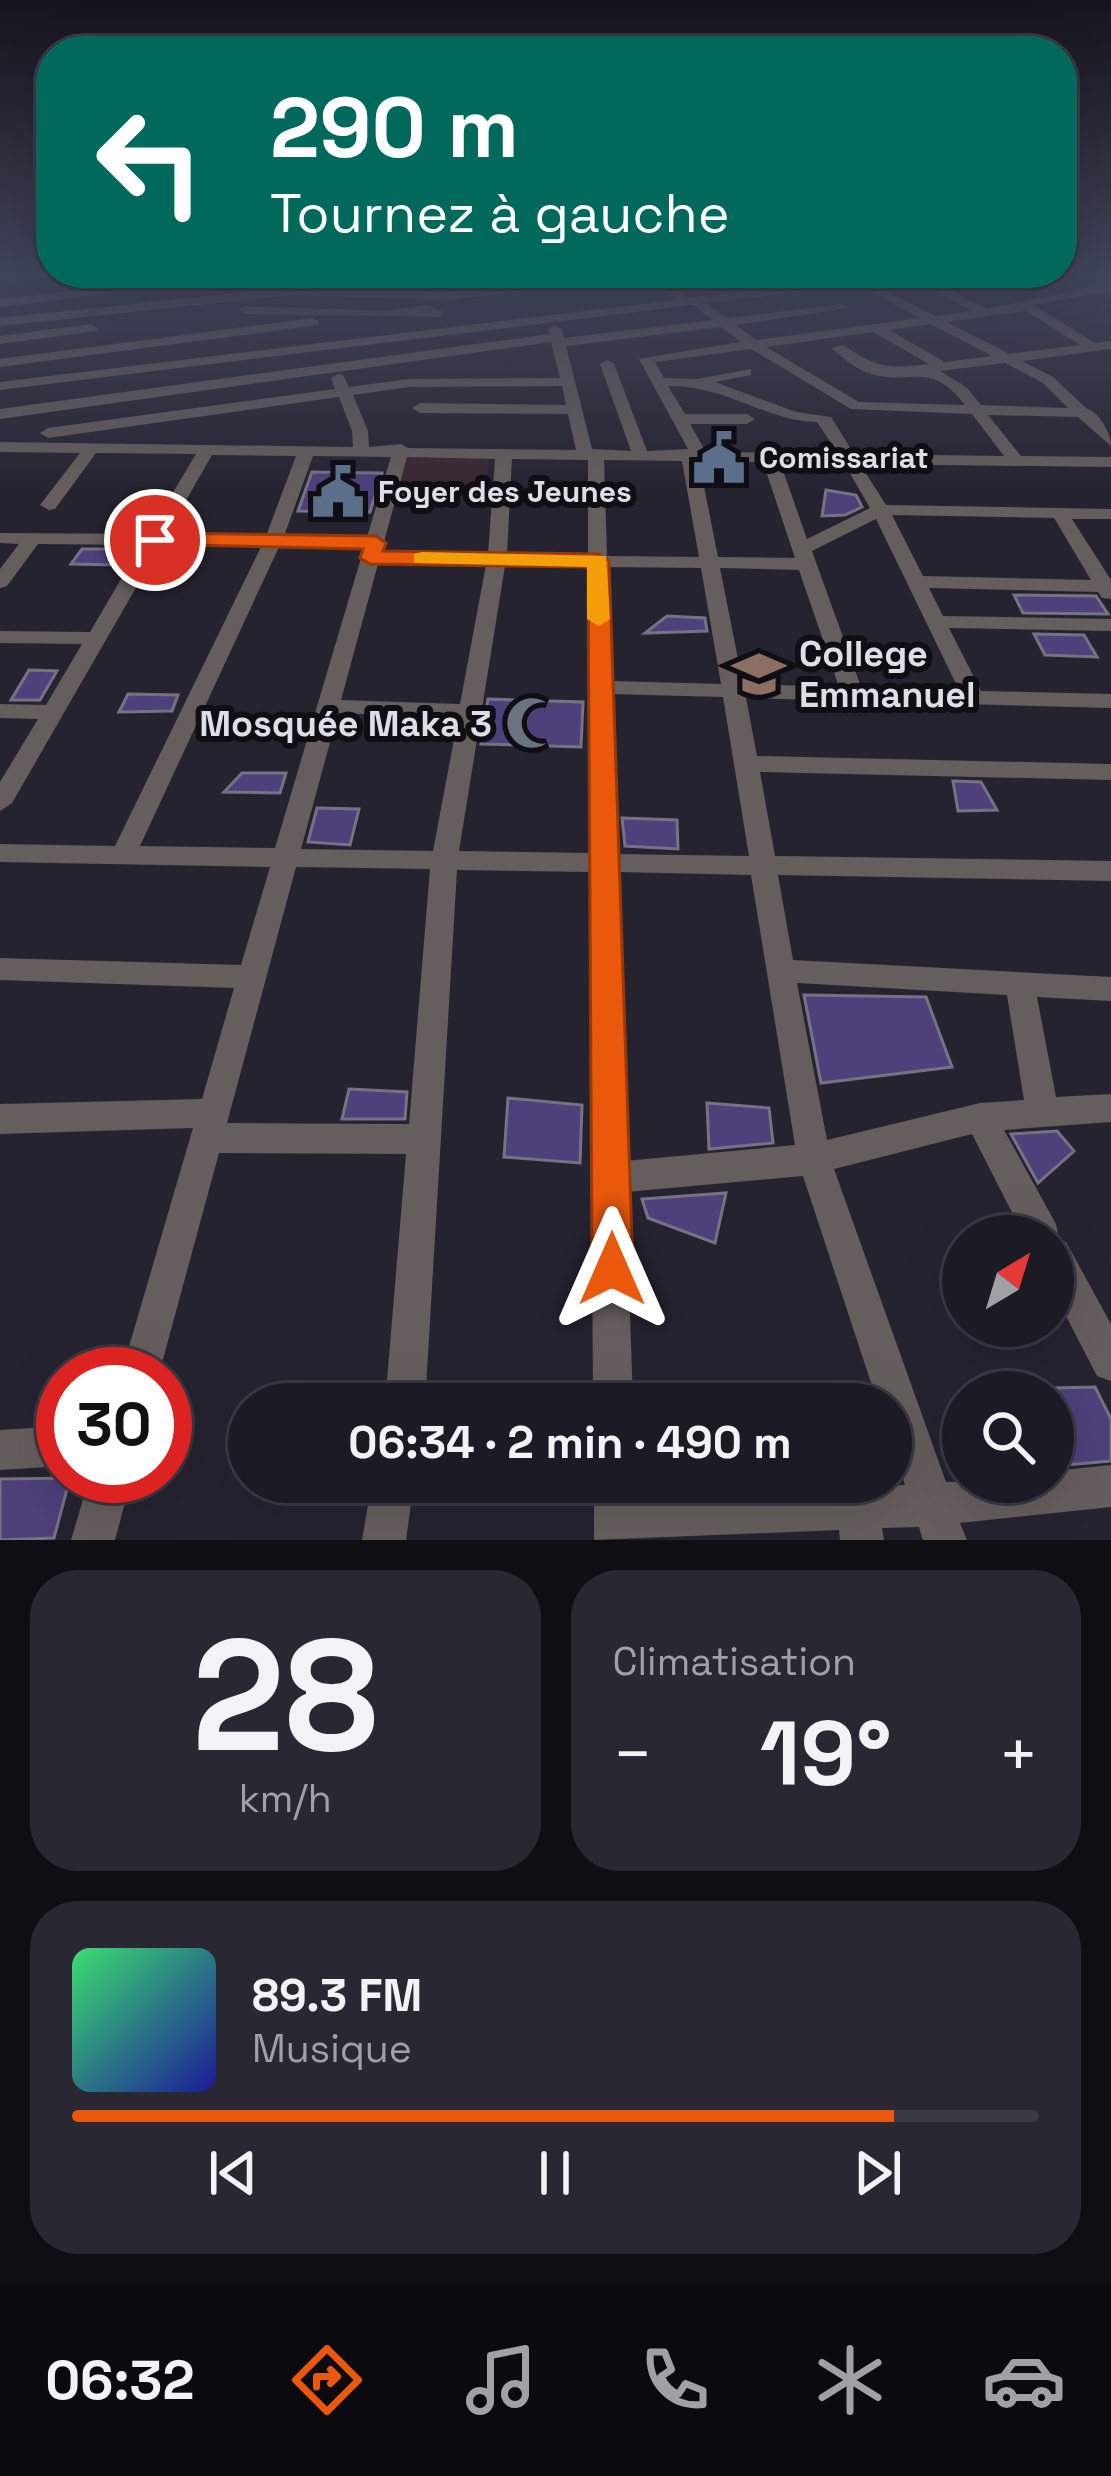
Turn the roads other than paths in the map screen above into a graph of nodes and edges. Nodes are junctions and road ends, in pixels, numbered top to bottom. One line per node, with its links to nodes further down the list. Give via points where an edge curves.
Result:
1 (102, 349): 17 (street)
2 (115, 349): 21 (street)
3 (220, 349): 14 (street)
4 (285, 349): 14 (street)
5 (325, 349): 19 (street)
6 (482, 349): 15 (street)
7 (560, 349): 25 (street)
8 (724, 349): 26 (street, via 646,359)
9 (760, 349): 34 (street, via 856,406)
10 (839, 349): 20 (street, via 879,372)
11 (907, 349): 20 (street)
12 (986, 349): 16 (street)
13 (1088, 349): 16 (street)
14 (221, 357): 21 (street); 24 (street)
15 (395, 359): 19 (street); 27 (street)
16 (1010, 361): 20 (street); 37 (street)
17 (0, 363)
18 (607, 364): 53 (street)
19 (334, 367): 24 (street); 30 (street)
20 (936, 369): 36 (street)
21 (116, 371): 28 (street); 31 (street)
22 (746, 372): 23 (street)
23 (700, 380): 26 (street); 32 (street)
24 (225, 382): 31 (street); 35 (street)
25 (568, 382): 27 (street); 33 (street)
26 (659, 382): 39 (street)
27 (409, 383): 30 (street); 42 (street)
28 (0, 386)
29 (769, 388): 32 (street)
30 (343, 392): 35 (street); 50 (street)
31 (116, 397): 38 (street); 41 (street)
32 (780, 408): 56 (street, via 796,418 822,417)
33 (576, 410): 42 (street); 52 (street)
34 (902, 410): 36 (street); 45 (street)
35 (226, 411): 41 (street); 48 (street)
36 (980, 411): 37 (street); 57 (street)
37 (1087, 413): 44 (street)
38 (0, 414)
39 (680, 419): 40 (street); 54 (street)
40 (747, 419)
41 (117, 425): 43 (street); 46 (street)
42 (415, 432): 50 (street); 51 (street); 67 (street)
43 (48, 434)
44 (1111, 441)
45 (921, 445): 56 (street); 57 (street)
46 (101, 448): 47 (street); 48 (street); 59 (street)
47 (2, 449)
48 (213, 449): 49 (street); 65 (street)
49 (307, 449): 50 (street); 66 (street)
50 (361, 449)
51 (503, 452): 52 (street); 69 (street)
52 (590, 453): 53 (street); 70 (street)
53 (640, 453): 54 (street)
54 (694, 454): 55 (street); 71 (street)
55 (769, 455): 56 (street); 68 (street)
56 (848, 457): 60 (street)
57 (1016, 460): 58 (street)
58 (1111, 462)
59 (49, 505)
60 (880, 510): 61 (street); 68 (street); 72 (street)
61 (1060, 513): 62 (street); 74 (street)
62 (1111, 514)
63 (0, 538): 64 (street)
64 (33, 538): 65 (street); 73 (street)
65 (155, 540): 66 (street); 78 (street)
66 (273, 541): 67 (street); 92 (street)
67 (373, 550): 69 (street); 84 (street)
68 (804, 556): 71 (street); 81 (street)
69 (497, 559): 70 (street); 86 (street)
70 (598, 561): 71 (street); 79 (street)
71 (709, 562): 80 (street)
72 (918, 581): 74 (street); 75 (street)
73 (0, 582)
74 (1109, 590)
75 (937, 622): 76 (street); 82 (street)
76 (1111, 625)
77 (0, 637): 78 (street)
78 (96, 638): 87 (street)
79 (599, 687): 80 (street); 95 (street)
80 (734, 691): 81 (street); 88 (street)
81 (852, 694): 82 (street)
82 (973, 697): 83 (street)
83 (1111, 701)
84 (328, 706): 86 (street); 93 (street)
85 (0, 711): 87 (street)
86 (470, 711): 94 (street)
87 (53, 712): 90 (street)
88 (747, 764): 89 (street); 96 (street)
89 (1111, 772)
90 (0, 803)
91 (0, 854): 92 (street)
92 (123, 855): 93 (street)
93 (286, 858): 94 (street); 100 (street)
94 (444, 860): 95 (street); 108 (street)
95 (601, 863): 96 (street); 110 (street)
96 (761, 865): 97 (street); 99 (street)
97 (1111, 871)
98 (0, 970): 100 (street)
99 (780, 971): 101 (street); 109 (street)
100 (252, 977): 107 (street)
101 (1020, 984): 102 (street); 104 (street)
102 (1111, 989)
103 (1111, 1108): 104 (street)
104 (1042, 1110): 105 (street)
105 (980, 1117): 109 (street); 111 (street)
106 (0, 1119): 107 (street)
107 (210, 1126): 108 (street); 113 (street)
108 (422, 1139): 115 (street)
109 (814, 1159): 110 (street); 123 (street)
110 (612, 1178): 116 (street)
111 (1032, 1215)
112 (1074, 1293): 114 (street)
113 (148, 1347)
114 (1111, 1363)
115 (410, 1383)
116 (613, 1383)
117 (36, 1448): 118 (street)
118 (0, 1450)
119 (1111, 1486): 123 (street)
120 (103, 1503): 125 (street)
121 (390, 1503): 126 (street)
122 (616, 1513): 124 (street)
123 (938, 1522): 124 (street)
124 (860, 1524)
125 (93, 1540)
126 (384, 1540)

